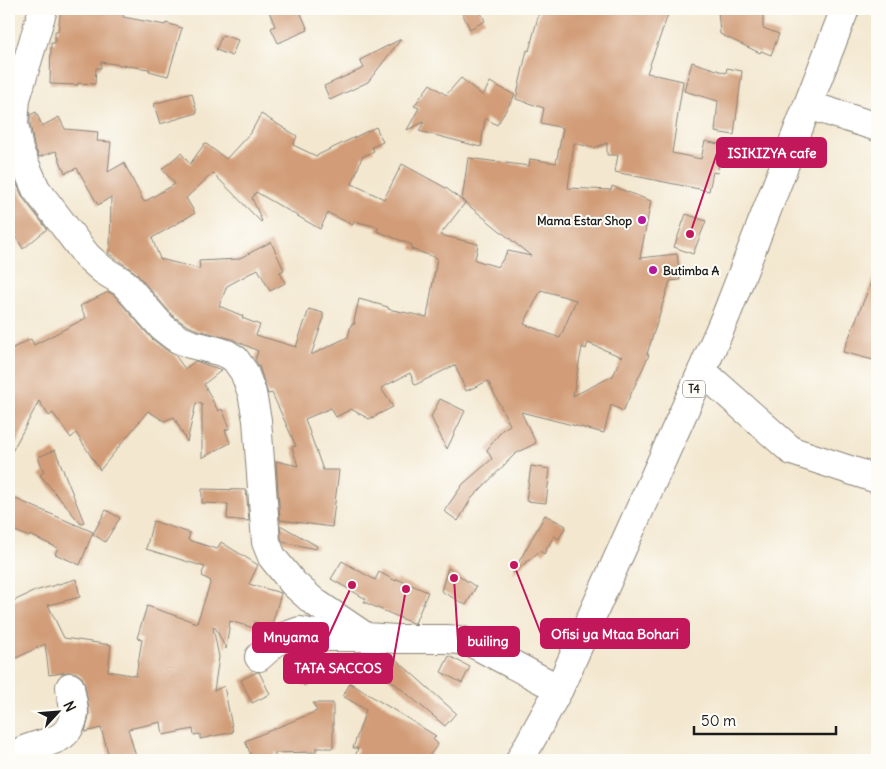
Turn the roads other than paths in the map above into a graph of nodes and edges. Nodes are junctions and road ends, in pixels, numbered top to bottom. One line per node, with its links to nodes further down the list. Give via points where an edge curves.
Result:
1 (43, 9): 7 (main road, via 16,99 14,124 19,150 36,189 87,256 124,282 162,327 178,339 235,359 252,394 257,420 266,542 272,557 313,601)
2 (846, 9): 3 (main road, T4)
3 (808, 105): 4 (main road); 5 (main road, T4)
4 (877, 127)
5 (702, 371): 6 (main road, via 792,451); 10 (main road, T4)
6 (877, 479)
7 (366, 637): 8 (main road, via 329,637 300,631 280,638); 10 (main road, via 446,639 474,644)
8 (259, 657)
9 (70, 687): 11 (main road, via 74,712 71,727 64,736 22,751)
10 (559, 689): 12 (main road, T4)
11 (9, 760)
12 (520, 760)

